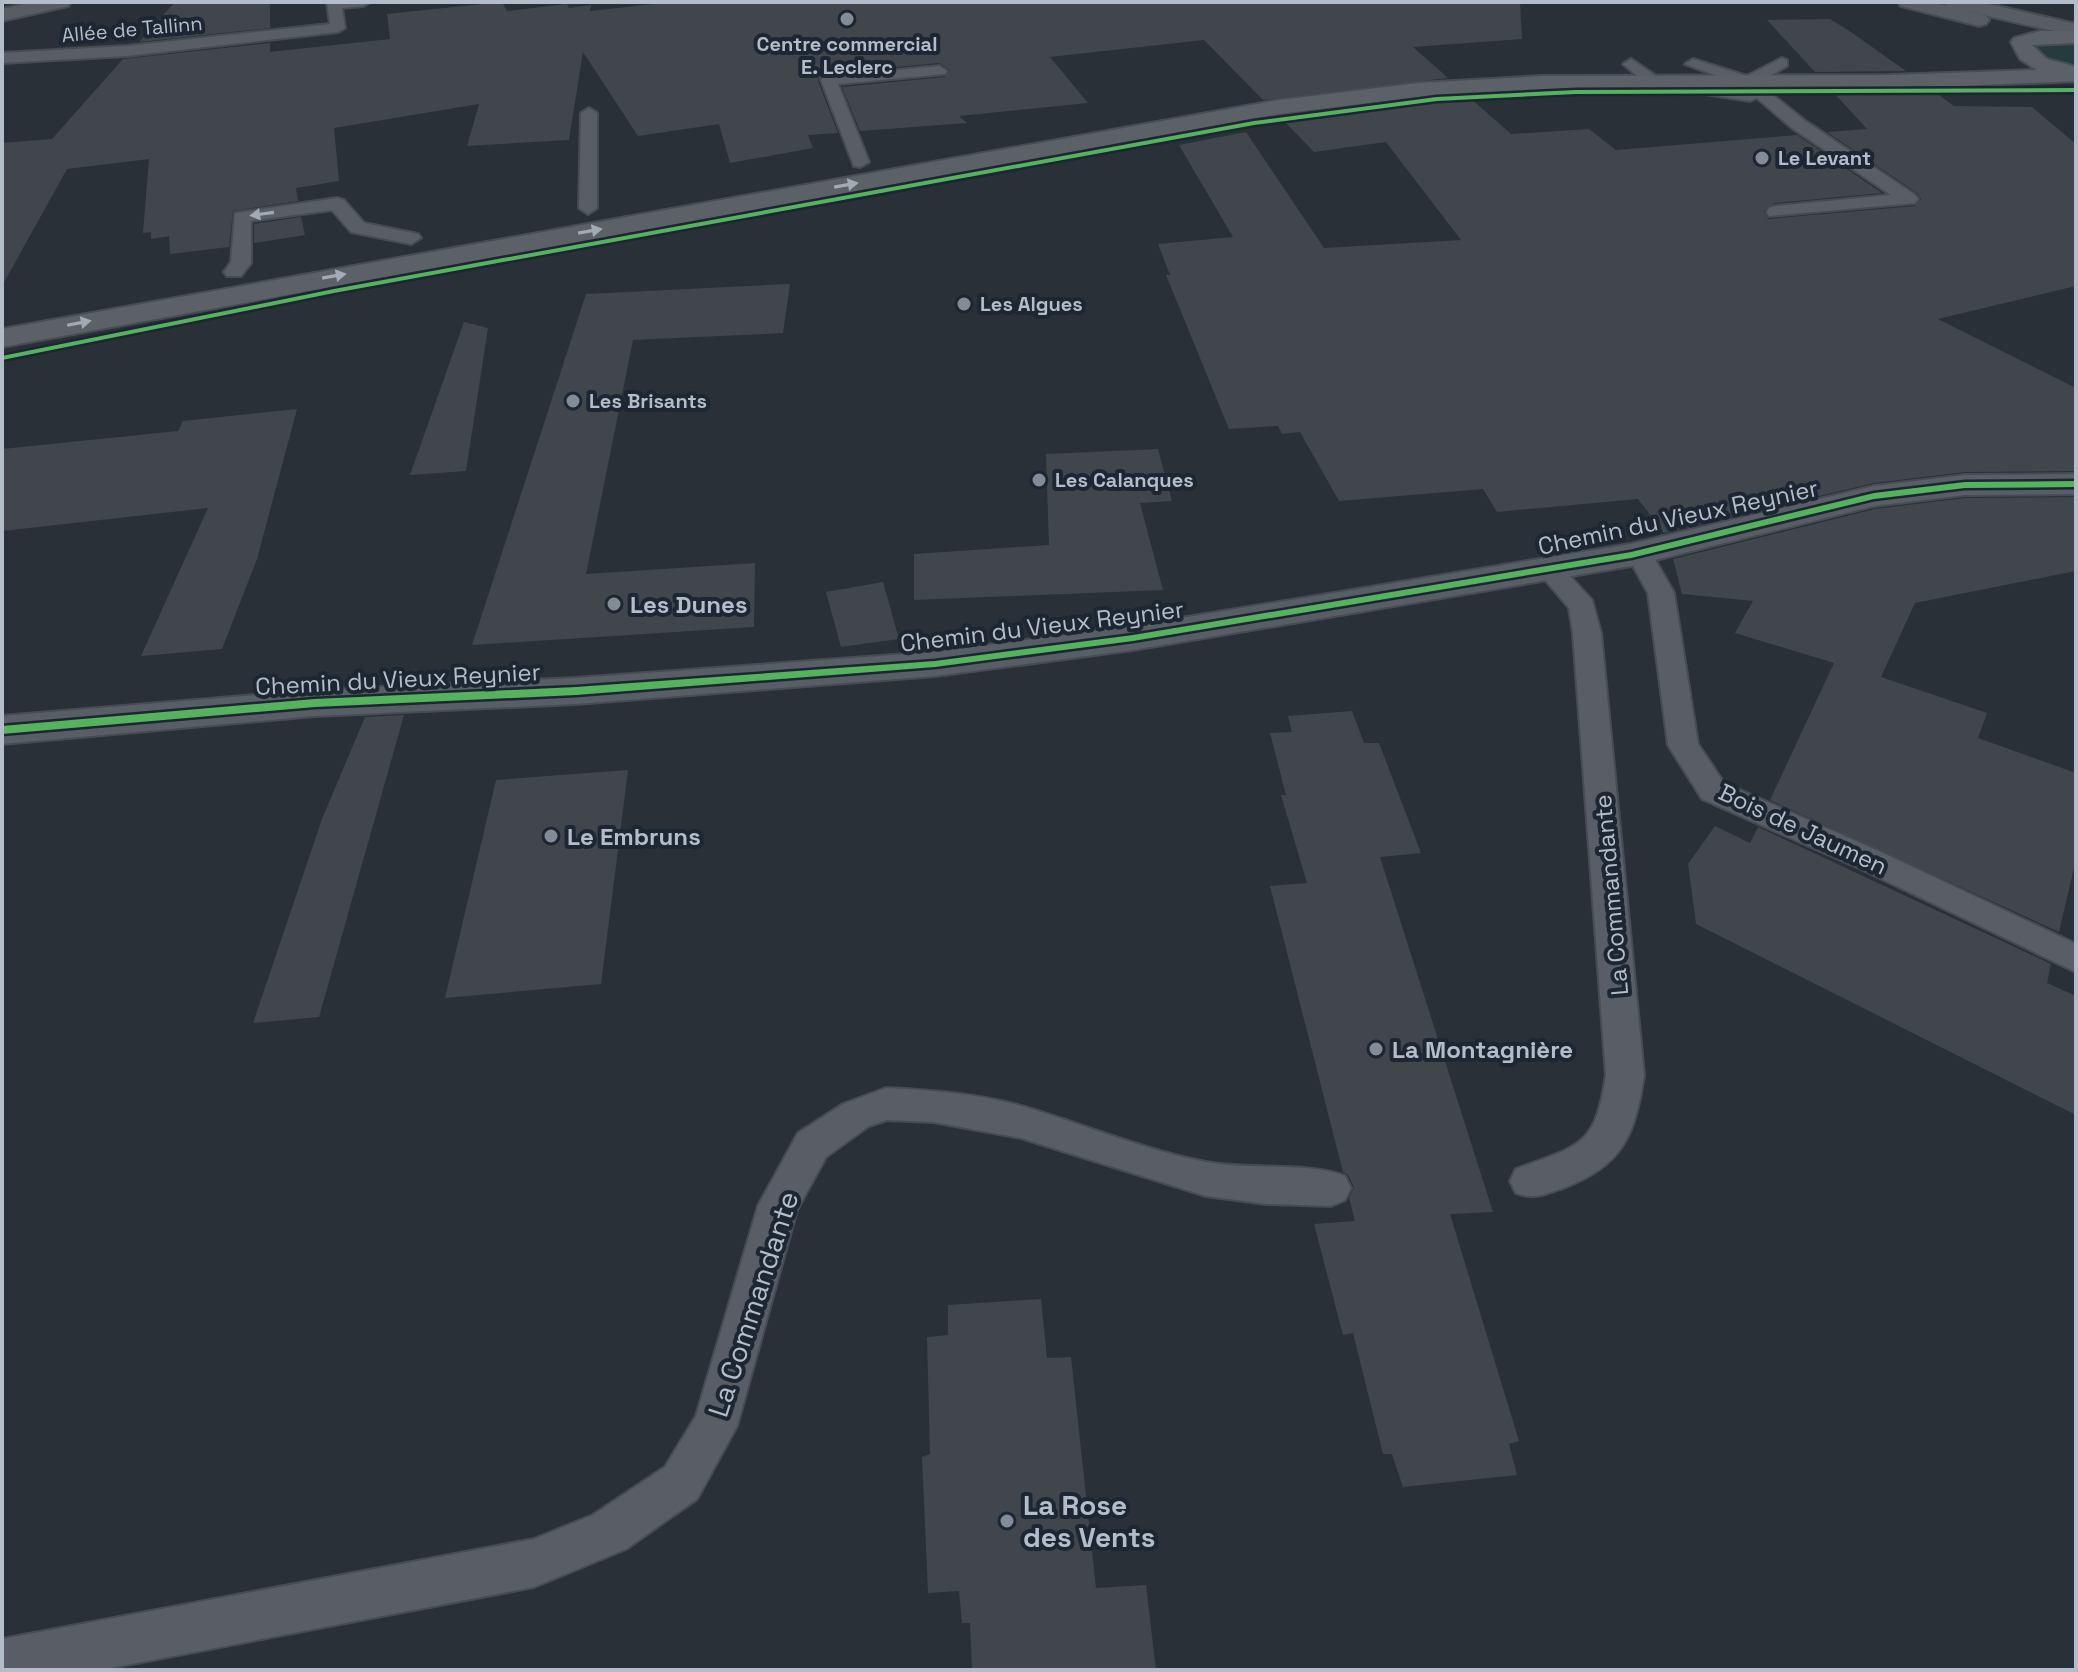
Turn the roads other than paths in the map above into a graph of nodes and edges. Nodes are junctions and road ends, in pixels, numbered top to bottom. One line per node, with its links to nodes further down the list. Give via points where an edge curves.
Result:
1 (61, 2): 6 (main road)
2 (363, 2): 5 (lane)
3 (1908, 2): 9 (main road, via 1997,26)
4 (1954, 2): 7 (main road)
5 (334, 4): 10 (lane, Allée de Tallinn, via 338,28 127,51)
6 (2, 15)
7 (2076, 30)
8 (2076, 37): 9 (main road, via 2040,37)
9 (2022, 47): 11 (main road, via 1992,60); 15 (main road, via 2047,66)
10 (2, 58)
11 (1782, 63): 13 (main road); 17 (lane)
12 (1631, 64): 13 (main road); 16 (lane); 19 (main road, via 1526,65 1350,78)
13 (1693, 64): 17 (lane)
14 (939, 71): 19 (lane, via 829,80)
15 (2076, 74): 17 (main road)
16 (1654, 82): 17 (main road); 32 (main road, one-way to 16, via 1279,107 1465,86)
17 (1757, 90): 23 (lane, via 1909,199)
18 (589, 113): 22 (lane)
19 (860, 162): 20 (main road)
20 (648, 197)
21 (619, 202): 22 (main road)
22 (588, 208): 24 (main road)
23 (1776, 212)
24 (559, 213)
25 (441, 233): 26 (main road)
26 (411, 238): 27 (main road); 29 (lane, one-way to 29, via 358,228 337,204 242,217 241,263)
27 (352, 249)
28 (263, 266): 29 (main road)
29 (226, 273)
30 (156, 286): 31 (main road)
31 (2, 315)
32 (2, 338)
33 (2076, 484): 34 (street, Chemin du Vieux Reynier, via 1965,485 1874,496)
34 (1639, 553): 35 (street, Chemin du Vieux Reynier); 37 (lane, Bois de Jaumen, via 1661,593 1683,745 1713,791)
35 (1549, 569): 36 (street, Chemin du Vieux Reynier, via 1133,638 935,664 576,691 315,703); 38 (lane, La Commandante, via 1582,606 1587,633 1625,1075 1621,1114 1591,1158)
36 (2, 730)
37 (2076, 959)
38 (1530, 1181)
39 (1331, 1188): 40 (lane, La Commandante, via 1206,1179 1021,1122 933,1106 886,1104 856,1115 812,1145 778,1206 715,1426 681,1483 609,1532 534,1563)
40 (2, 1664)

